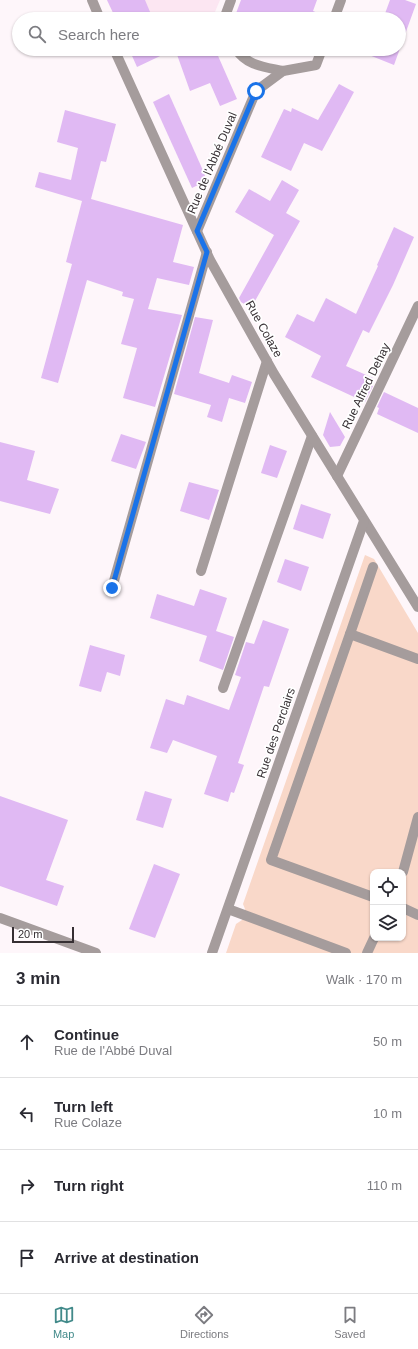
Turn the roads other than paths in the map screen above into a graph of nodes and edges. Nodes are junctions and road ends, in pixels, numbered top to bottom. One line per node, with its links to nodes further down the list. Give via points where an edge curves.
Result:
1 (92, 0): 4 (street)
2 (231, 0): 5 (street)
3 (341, 0): 6 (street)
4 (97, 12)
5 (227, 12)
6 (337, 12)
7 (117, 56): 11 (street, Rue Colaze)
8 (241, 56): 10 (street, Rue de l'Abbé Duval, via 261,66)
9 (319, 56): 10 (street, Rue de l'Abbé Duval, via 316,65)
10 (283, 71): 11 (street, Rue de l'Abbé Duval, via 256,91)
11 (197, 231): 12 (street, Rue Colaze)
12 (207, 252): 14 (street, Rue Colaze); 20 (street)
13 (418, 306): 16 (street, Rue Alfred Dehay)
14 (267, 361): 15 (street, Rue Colaze); 19 (street)
15 (312, 436): 16 (street, Rue Colaze); 24 (street)
16 (336, 476): 17 (street, Rue Colaze)
17 (364, 521): 21 (street, Rue Colaze); 28 (street, Rue des Perclairs)
18 (373, 567): 22 (street)
19 (201, 571)
20 (112, 588)
21 (418, 607)
22 (350, 634): 23 (street); 27 (street, via 271,860)
23 (418, 659)
24 (223, 688)
25 (418, 817): 26 (street)
26 (404, 869)
27 (370, 896)
28 (228, 909): 34 (street, Rue des Perclairs); 35 (street)
29 (406, 909): 30 (street)
30 (418, 915)
31 (0, 918): 33 (street)
32 (373, 941): 36 (street)
33 (96, 953)
34 (212, 953)
35 (346, 953)
36 (368, 953)

